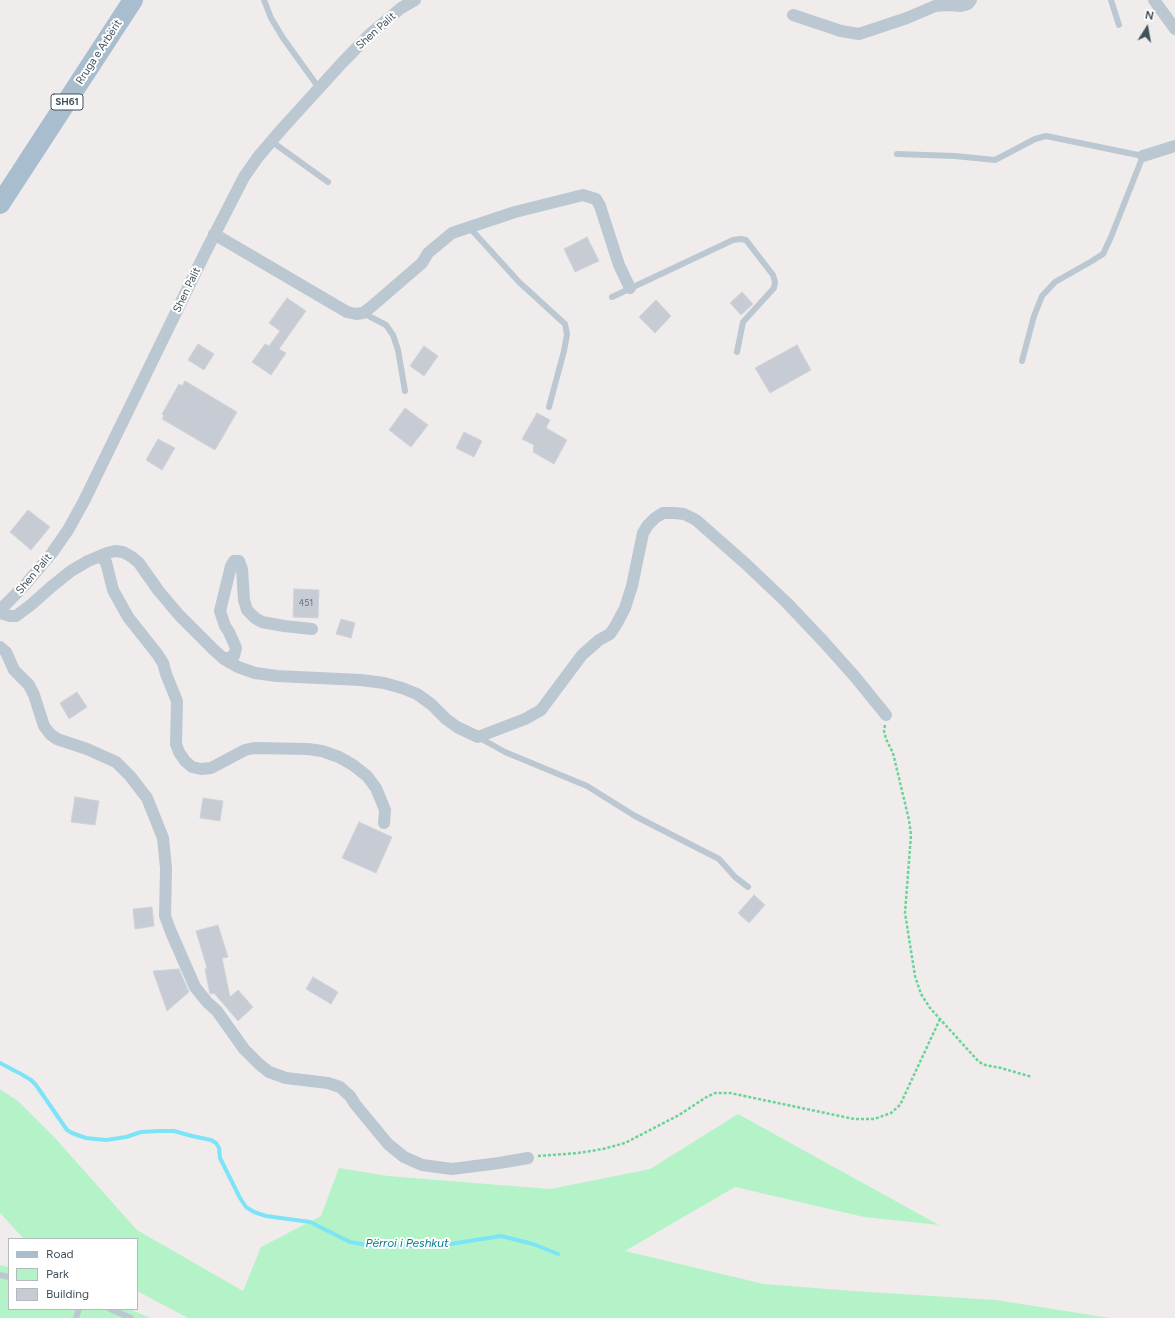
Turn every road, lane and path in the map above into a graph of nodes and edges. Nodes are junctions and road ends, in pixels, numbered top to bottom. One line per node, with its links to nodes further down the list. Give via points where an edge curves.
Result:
1 (133, 0): 16 (main road, Rruga e Arbërit / SH61)
2 (264, 0): 10 (lane, via 283,38)
3 (415, 0): 10 (street, Shen Palit, via 401,8 370,34)
4 (972, 0): 7 (street, via 961,6 934,6 859,34 841,31)
5 (1111, 0): 8 (lane)
6 (1154, 0): 9 (street)
7 (793, 15)
8 (1119, 25)
9 (1175, 29)
10 (319, 88): 11 (street, Shen Palit)
11 (271, 142): 15 (lane); 18 (street, Shen Palit, via 244,177)
12 (1175, 146): 14 (street)
13 (897, 154): 14 (lane, via 996,160 1035,139 1046,136)
14 (1143, 156): 23 (lane, via 1103,254 1055,282 1042,296)
15 (328, 182)
16 (0, 204)
17 (469, 227): 19 (street, via 515,212 583,195 589,196 596,199 600,206 619,265); 21 (street, via 452,233 441,241 422,263); 25 (lane, via 519,282 565,324 567,334 564,351)
18 (214, 234): 21 (street, via 347,312); 27 (street, Shen Palit, via 68,530 26,585)
19 (630, 288): 20 (lane); 22 (lane, via 733,240 746,240 775,282 774,288 742,322)
20 (612, 297)
21 (363, 313): 24 (lane, via 386,325 394,335)
22 (738, 352)
23 (1022, 361)
24 (405, 391)
25 (549, 407)
26 (100, 556): 27 (street, via 71,571 16,616); 30 (street, via 114,551 132,556 179,615); 33 (street, via 106,562 113,590 128,618 163,663 177,701 176,744 185,761 192,767 201,769 211,768 254,748 322,751 339,757 367,776 376,788 385,810)
27 (0, 611)
28 (312, 629): 30 (street, via 271,624 255,618 247,610 244,600 242,569 239,561 234,561 220,611 236,648 234,656)
29 (0, 647): 37 (street, via 6,652 14,670 29,685 44,726 50,734 57,740 87,749 116,762 147,798 163,838 166,868 165,916 175,942 195,987 217,1010 244,1049 258,1064 269,1072 286,1078 340,1086 388,1144 404,1157 422,1165 452,1169)
30 (224, 659): 32 (street, via 255,673 361,680 402,688 417,694 457,727)
31 (886, 715): 32 (street, via 824,642 746,564 696,520 684,514 663,513 655,518 643,533 625,608 610,634 582,655 541,710); 35 (path, via 884,730 893,753 911,835 905,913 915,976 921,994)
32 (478, 737): 34 (lane, via 505,752 586,786 635,816 719,859)
33 (384, 823)
34 (748, 887)
35 (940, 1020): 36 (path, via 979,1062); 37 (path, via 900,1105 891,1113 874,1119 854,1119 730,1093 716,1093 625,1143 603,1149)
36 (1032, 1077)
37 (528, 1158)
38 (112, 1310): 39 (lane)
39 (130, 1318)

